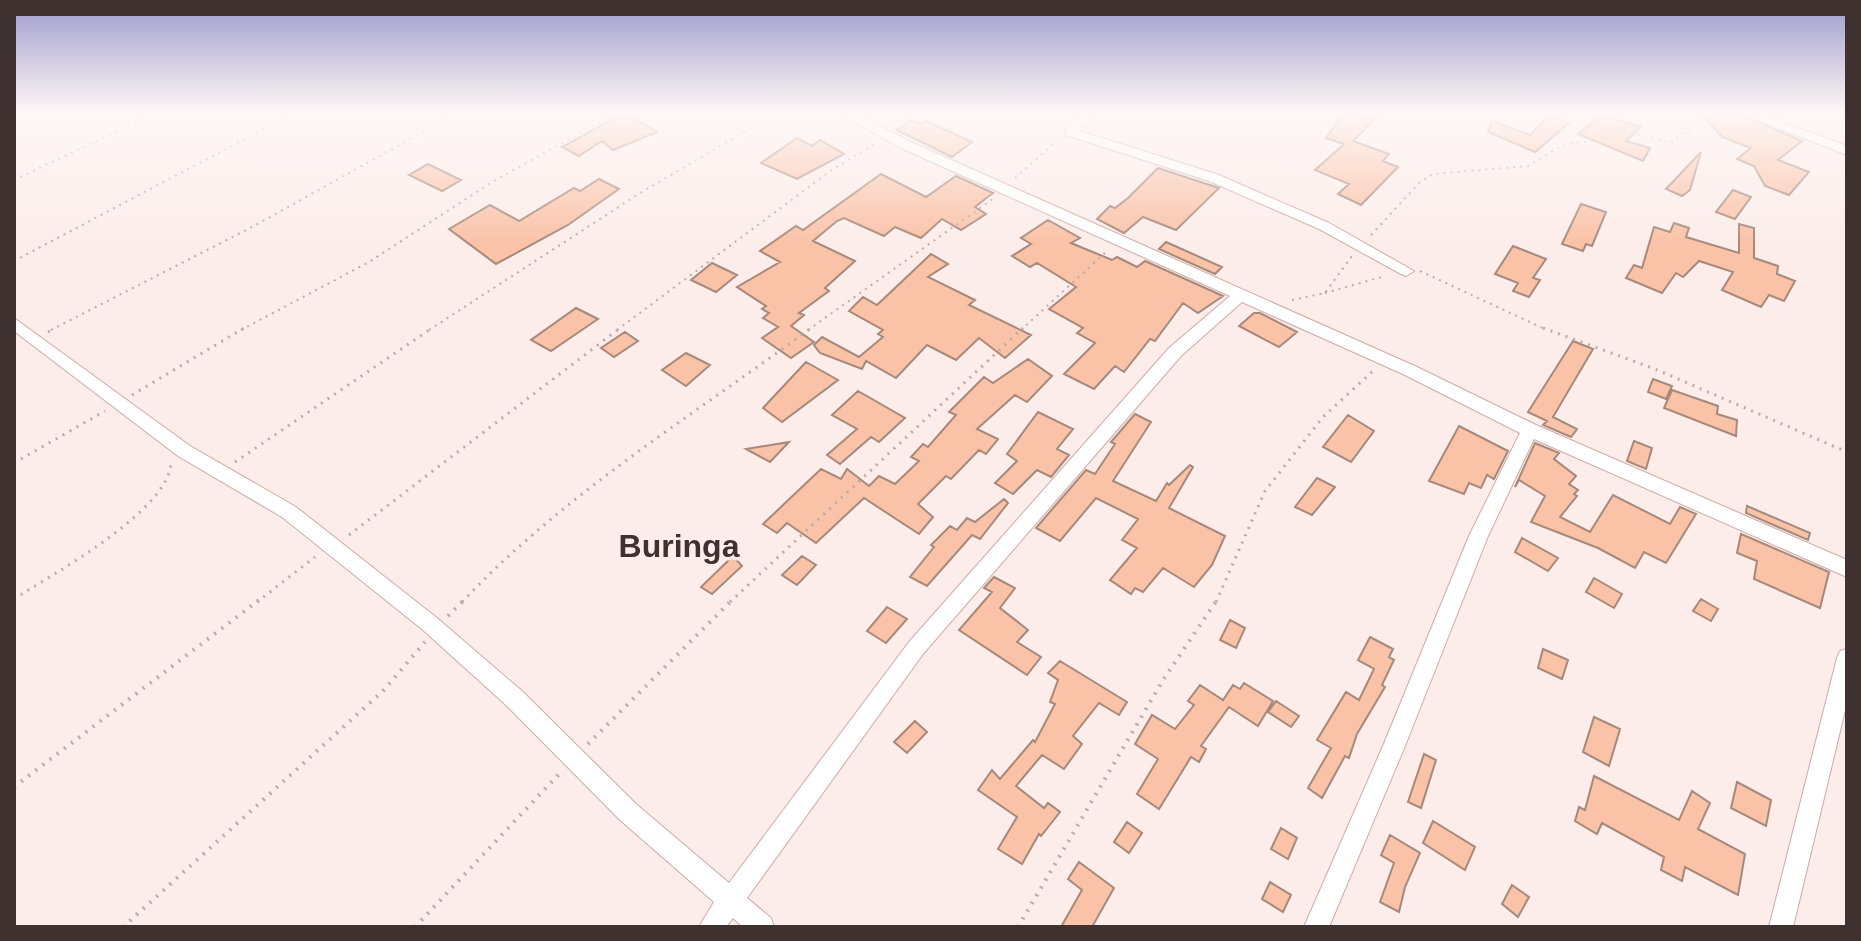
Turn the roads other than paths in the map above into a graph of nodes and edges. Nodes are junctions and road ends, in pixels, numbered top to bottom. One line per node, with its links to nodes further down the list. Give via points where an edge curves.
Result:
1 (936, 157): 4 (street)
2 (1148, 157): 3 (street, via 1214,178 1324,226)
3 (1406, 271)
4 (1239, 296): 6 (street); 9 (street, via 1175,352 916,648)
5 (14, 323): 9 (street, via 171,441 289,512 332,546 514,698 628,812)
6 (1530, 430): 7 (street); 12 (street, via 1465,567)
7 (1847, 569)
8 (1847, 658): 13 (street)
9 (730, 900): 10 (street); 11 (street)
10 (711, 927)
11 (762, 927)
12 (1316, 927)
13 (1781, 927)

